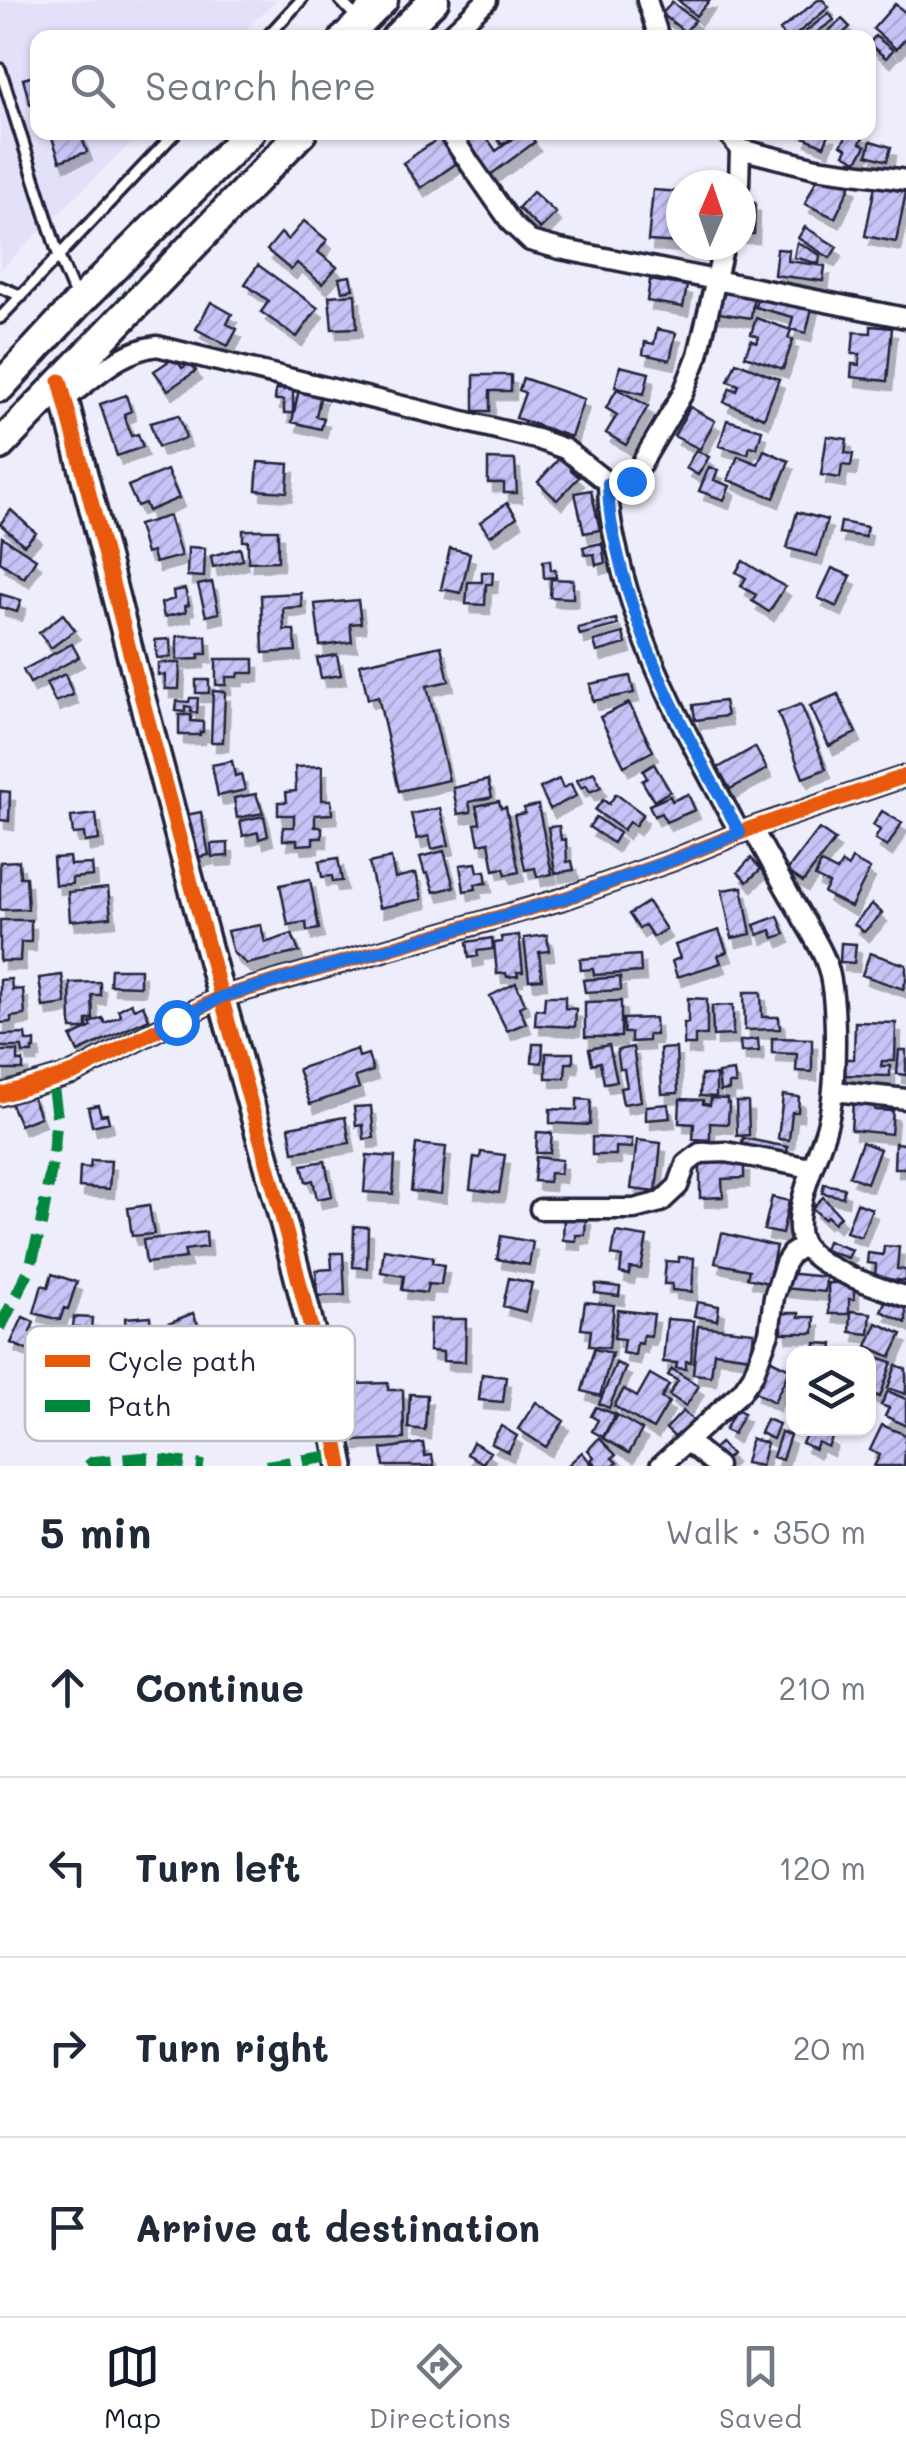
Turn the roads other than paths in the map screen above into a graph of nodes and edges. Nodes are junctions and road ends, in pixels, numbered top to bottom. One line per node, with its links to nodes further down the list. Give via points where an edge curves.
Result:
1 (301, 0): 7 (lane)
2 (340, 0): 8 (lane)
3 (383, 0): 8 (main road)
4 (434, 0): 9 (main road)
5 (487, 0): 10 (street)
6 (647, 0): 11 (street)
7 (273, 30)
8 (353, 30)
9 (404, 30)
10 (455, 30)
11 (656, 30)
12 (0, 69): 21 (lane)
13 (169, 140): 21 (lane)
14 (242, 140): 26 (main road)
15 (295, 140): 30 (main road)
16 (454, 140): 23 (street, via 530,241)
17 (733, 140): 18 (street)
18 (740, 149): 19 (street); 20 (street)
19 (739, 170)
20 (906, 180)
21 (59, 258): 25 (lane); 26 (lane)
22 (720, 260): 23 (street)
23 (714, 279): 28 (street); 32 (street, via 683,394 631,481 621,489)
24 (0, 287): 25 (lane)
25 (22, 296): 27 (lane)
26 (78, 303): 29 (main road)
27 (0, 318)
28 (906, 318)
29 (0, 386)
30 (63, 390): 31 (main road); 32 (street, via 136,349 156,346 537,438 565,449); 35 (street)
31 (0, 445)
32 (608, 483): 34 (street, via 608,512 647,648 672,707)
33 (906, 777): 34 (street)
34 (746, 830): 35 (street, via 566,898); 36 (street, via 826,960 834,999)
35 (221, 997): 37 (street, via 74,1073); 43 (street)
36 (834, 1090): 38 (street); 39 (street)
37 (0, 1095)
38 (906, 1099)
39 (811, 1168): 40 (street, via 700,1153 661,1202 634,1209); 41 (street, via 799,1225)
40 (540, 1209)
41 (803, 1246): 42 (street, via 822,1262); 45 (street, via 785,1263 753,1375)
42 (906, 1297)
43 (310, 1326)
44 (336, 1441): 46 (street)
45 (688, 1442): 47 (street); 48 (street)
46 (341, 1466)
47 (660, 1466)
48 (717, 1466)

